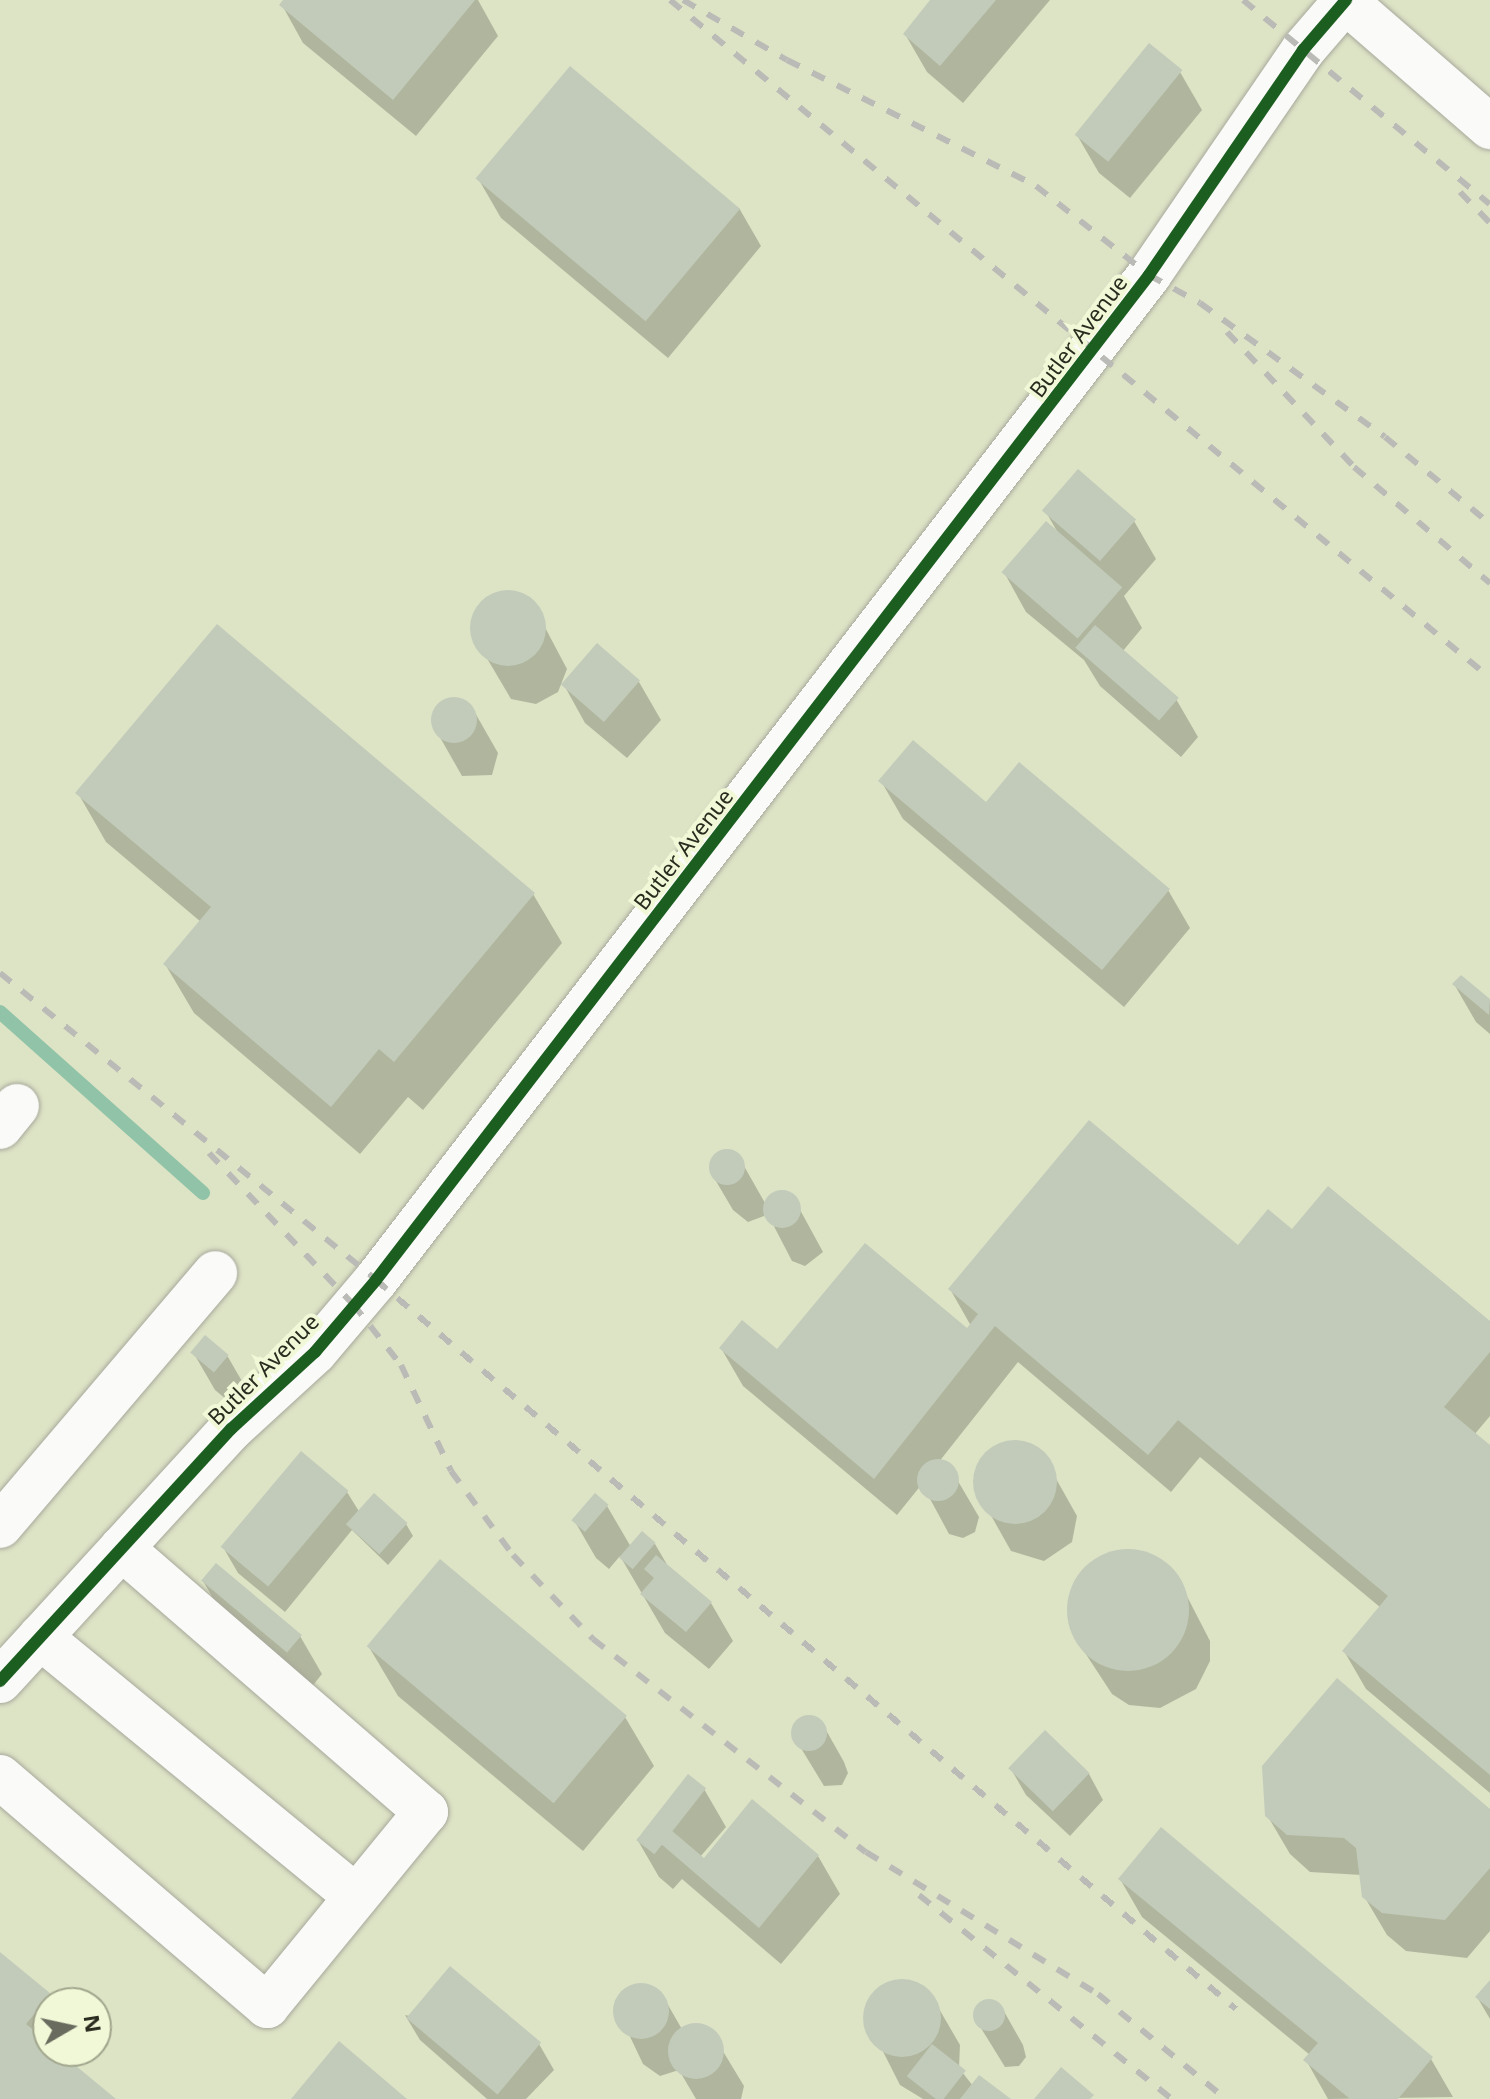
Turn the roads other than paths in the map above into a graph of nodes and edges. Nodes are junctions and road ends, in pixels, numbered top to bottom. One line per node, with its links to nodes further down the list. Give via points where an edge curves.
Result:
1 (1345, 1): 2 (street); 5 (street, Butler Avenue, via 1303,50 1149,275 376,1280 315,1352 231,1429)
2 (1490, 127)
3 (215, 1273): 4 (street)
4 (0, 1526)
5 (121, 1548): 6 (street, Butler Avenue); 9 (street, via 426,1812)
6 (40, 1637): 7 (street, Butler Avenue); 9 (street)
7 (0, 1681)
8 (0, 1777): 9 (street, via 267,2006)
9 (356, 1897)

